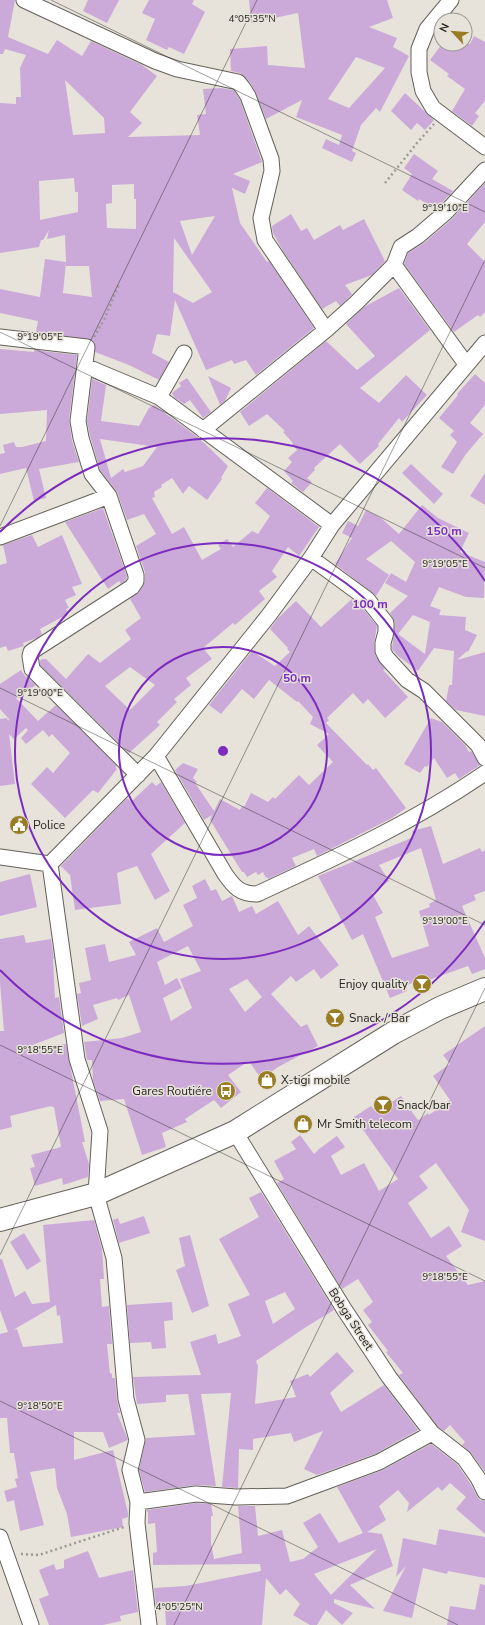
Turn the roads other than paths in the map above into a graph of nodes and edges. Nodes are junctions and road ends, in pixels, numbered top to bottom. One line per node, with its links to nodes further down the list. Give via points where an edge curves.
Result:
1 (24, 0): 6 (street, via 155,61 177,69 238,82 248,96 271,159 272,170 261,218 265,240)
2 (451, 0): 3 (street, via 427,29 419,49 419,72 423,90 433,108)
3 (485, 147)
4 (485, 170): 5 (street, via 446,212 401,247)
5 (394, 265): 6 (street); 10 (street)
6 (326, 330): 13 (street)
7 (0, 337): 11 (street, via 87,347)
8 (485, 343): 10 (street)
9 (184, 353): 12 (street)
10 (466, 364): 15 (street)
11 (85, 366): 12 (street); 14 (street, via 78,420 81,438 92,474)
12 (159, 397): 13 (street)
13 (203, 430): 15 (street)
14 (109, 496): 16 (street); 21 (street, via 136,581 132,588 31,652 30,664 32,669)
15 (332, 525): 17 (street)
16 (0, 537)
17 (311, 558): 18 (street, via 269,615); 19 (street, via 367,599 386,623 383,652 407,680 424,691 478,746)
18 (156, 756): 20 (street, via 224,874 232,884 248,894 257,894 370,841); 21 (street)
19 (485, 758)
20 (485, 773)
21 (138, 775): 23 (street)
22 (0, 858): 23 (street)
23 (50, 864): 26 (street, via 77,1059 100,1131)
24 (485, 989): 25 (highway, via 440,1008 393,1033)
25 (235, 1132): 26 (highway); 28 (street, Bobga Street, via 344,1309 389,1377)
26 (96, 1194): 27 (highway); 30 (street, via 114,1258 126,1399 137,1440 130,1470)
27 (0, 1220)
28 (432, 1433): 29 (street, Bobga Street, via 464,1458); 30 (street, via 379,1462 287,1496 236,1497 196,1494)
29 (485, 1492)
30 (138, 1502): 33 (street, via 137,1522)
31 (0, 1537): 32 (street)
32 (31, 1625)
33 (149, 1625)

